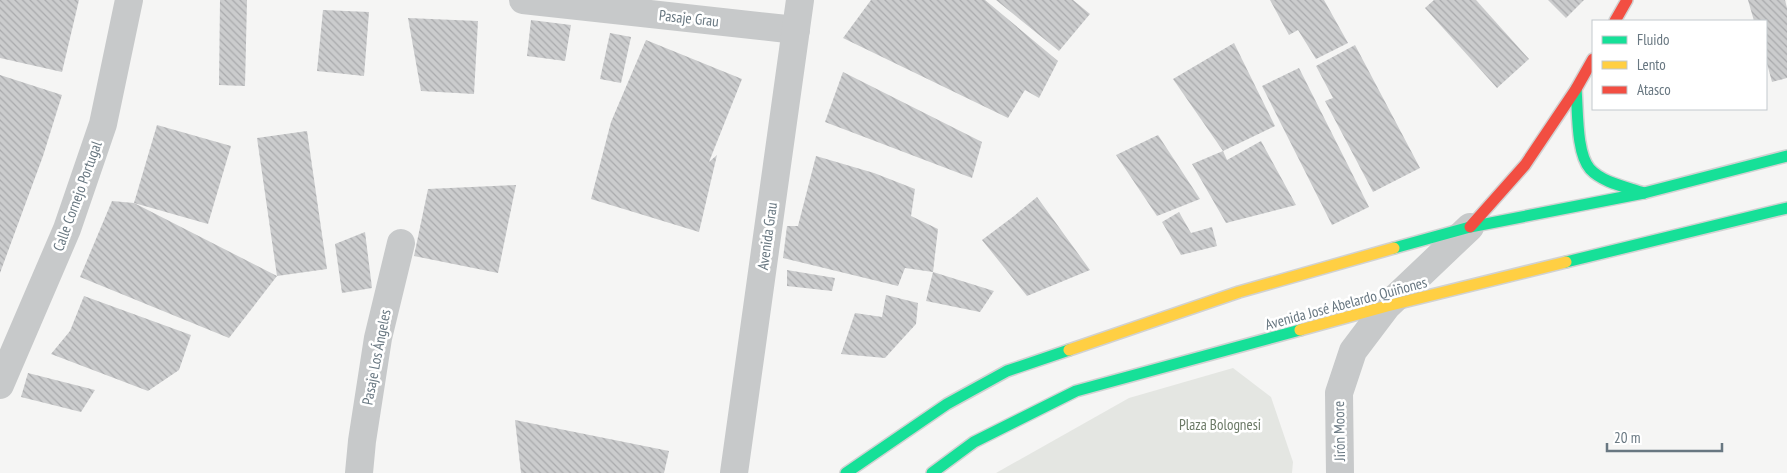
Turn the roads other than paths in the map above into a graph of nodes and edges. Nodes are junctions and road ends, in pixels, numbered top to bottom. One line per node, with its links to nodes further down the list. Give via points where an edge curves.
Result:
1 (129, 0): 15 (street, Calle Cornejo Portugal, via 103,124 70,221)
2 (523, 0): 6 (street, Pasaje Grau)
3 (800, 0): 6 (street, Avenida Grau)
4 (1627, 0): 5 (main road)
5 (1616, 20)
6 (796, 30): 17 (street, Avenida Grau)
7 (1592, 61): 8 (main road)
8 (1576, 89): 10 (main road, via 1583,156 1590,170); 12 (main road, via 1525,165)
9 (1787, 156): 10 (main road)
10 (1644, 193): 12 (main road)
11 (1787, 208): 14 (main road, Avenida José Abelardo Quiñones)
12 (1470, 227): 14 (street, Jirón Moore); 18 (main road, via 1239,292 1007,371 947,404)
13 (401, 243): 16 (street, Pasaje Los Ángeles, via 378,338)
14 (1388, 306): 19 (main road, Avenida José Abelardo Quiñones, via 1076,391 974,442); 20 (street, Jirón Moore, via 1353,351 1339,393)
15 (0, 385)
16 (359, 473)
17 (734, 473)
18 (846, 473)
19 (932, 473)
20 (1340, 473)

